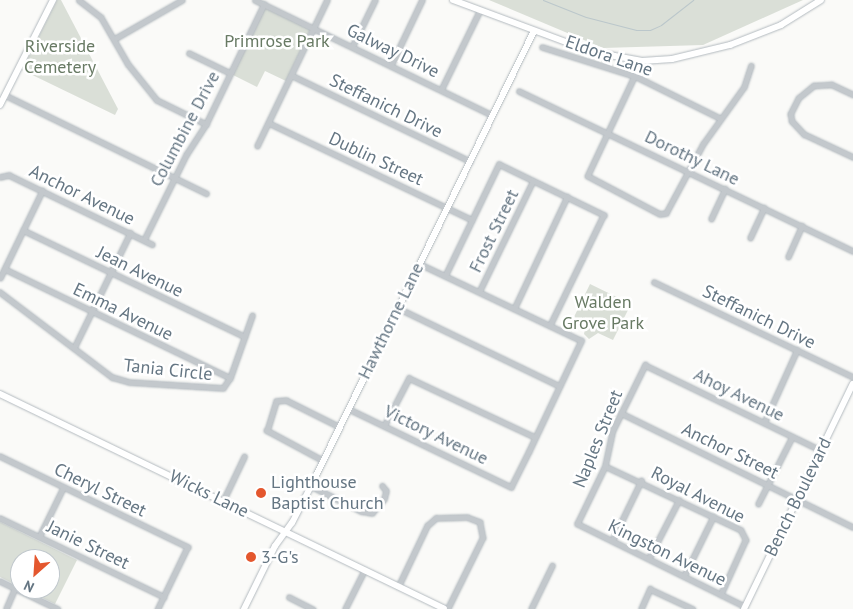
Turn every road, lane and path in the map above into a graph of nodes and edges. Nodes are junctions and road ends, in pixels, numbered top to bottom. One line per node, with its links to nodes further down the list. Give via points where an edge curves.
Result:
1 (54, 0): 26 (street)
2 (79, 0): 14 (street, via 101,17)
3 (182, 0): 14 (street)
4 (255, 0): 10 (street, Galway Drive)
5 (327, 0): 12 (street)
6 (375, 0): 15 (street)
7 (422, 0): 19 (street)
8 (452, 0): 11 (street)
9 (821, 0): 18 (street, via 781,25 736,43 689,56)
10 (264, 4): 12 (street, Galway Drive); 21 (street, Columbine Drive)
11 (480, 10): 13 (street); 24 (street)
12 (313, 28): 15 (street, Galway Drive); 22 (street)
13 (534, 31): 18 (street, via 593,52); 29 (street, Hawthorne Lane)
14 (116, 38): 32 (street, via 128,64 157,100)
15 (352, 46): 19 (street, Galway Drive)
16 (542, 47): 23 (street, Eldora Lane)
17 (189, 53): 21 (street)
18 (642, 61): 23 (street)
19 (391, 65): 24 (street, Galway Drive)
20 (751, 66): 30 (street, via 744,88)
21 (230, 74): 32 (street, Columbine Drive)
22 (291, 75): 31 (street); 36 (street, Steffanich Drive)
23 (637, 77): 30 (street, Eldora Lane); 33 (street)
24 (441, 90): 29 (street, Galway Drive)
25 (519, 91): 33 (street, Dorothy Lane)
26 (5, 95): 28 (street); 39 (street)
27 (853, 95): 35 (street, via 832,85 814,86 794,106 792,120 804,134)
28 (0, 105)
29 (492, 114): 36 (street, Hawthorne Lane)
30 (720, 118): 37 (street)
31 (268, 123): 34 (street); 45 (street, Dublin Street)
32 (206, 124): 39 (street, Columbine Drive)
33 (609, 133): 37 (street, Dorothy Lane); 37 (street, via 590,179 660,214 666,213)
34 (258, 146)
35 (853, 157)
36 (470, 161): 45 (street, Hawthorne Lane)
37 (687, 170): 41 (street, Dorothy Lane)
38 (0, 177): 42 (street, Anchor Avenue, via 9,175)
39 (174, 178): 43 (street); 53 (street, Columbine Drive)
40 (533, 181): 44 (street); 48 (street, via 499,164); 64 (street, Frost Street)
41 (725, 189): 46 (street, Dorothy Lane); 47 (street)
42 (42, 191): 50 (street); 51 (street, Anchor Avenue)
43 (206, 193)
44 (567, 197): 66 (street); 69 (street, via 604,215)
45 (447, 208): 48 (street, Dublin Street); 57 (street, Hawthorne Lane)
46 (764, 208): 49 (street, Dorothy Lane); 52 (street)
47 (711, 219)
48 (472, 220): 60 (street)
49 (802, 226): 55 (street, Dorothy Lane); 56 (street)
50 (23, 230): 58 (street); 59 (street, Jean Avenue)
51 (130, 233): 53 (street, Anchor Avenue); 59 (street)
52 (750, 238)
53 (144, 240): 54 (street, Anchor Avenue)
54 (152, 244)
55 (853, 251)
56 (788, 257)
57 (419, 264): 60 (street); 65 (street, Hawthorne Lane)
58 (4, 269): 61 (street); 67 (street, Emma Avenue)
59 (110, 273): 67 (street); 70 (street, Jean Avenue)
60 (445, 276): 64 (street)
61 (0, 278)
62 (654, 282): 72 (street, Steffanich Drive)
63 (0, 292): 71 (street, Tania Circle)
64 (480, 292): 66 (street)
65 (398, 308): 77 (street); 79 (street, Hawthorne Lane)
66 (514, 309): 69 (street)
67 (91, 312): 71 (street); 75 (street, Emma Avenue)
68 (252, 316): 70 (street, Tania Circle)
69 (550, 326): 77 (street, via 581,341)
70 (245, 337): 75 (street, Tania Circle)
71 (74, 348): 75 (street, Tania Circle, via 112,377 129,382 218,390)
72 (797, 350): 74 (street, Steffanich Drive); 81 (street)
73 (645, 365): 80 (street, Naples Street); 81 (street, Ahoy Avenue)
74 (853, 377)
75 (230, 378)
76 (853, 384): 86 (street, Bench Boulevard)
77 (559, 386): 85 (street)
78 (0, 394): 98 (street, Wicks Lane)
79 (349, 410): 82 (street, Victory Avenue); 83 (street, Hawthorne Lane)
80 (621, 414): 90 (street, Naples Street, via 612,432); 92 (street, Anchor Street)
81 (764, 423): 84 (street, Ahoy Avenue)
82 (384, 426): 85 (street, via 409,378); 85 (street, Victory Avenue, via 511,487)
83 (340, 427): 89 (street, Hawthorne Lane); 89 (street, via 281,398 276,401 267,427 270,433)
84 (792, 436): 86 (street, Ahoy Avenue); 92 (street)
85 (535, 437)
86 (820, 450): 96 (street, Bench Boulevard)
87 (0, 456): 95 (street, Cheryl Street)
88 (244, 457): 98 (street)
89 (323, 461): 93 (street, Hawthorne Lane)
90 (605, 466): 91 (street, Royal Avenue); 102 (street, Naples Street)
91 (640, 481): 97 (street, Royal Avenue); 106 (street)
92 (767, 485): 96 (street, Anchor Street); 99 (street)
93 (312, 486): 94 (street, via 372,513 384,499 386,491); 104 (street, Hawthorne Lane)
94 (382, 486)
95 (63, 488): 105 (street); 114 (street, Cheryl Street, via 188,548)
96 (797, 499): 103 (street, Anchor Street); 116 (street, Bench Boulevard)
97 (678, 500): 100 (street, Royal Avenue); 107 (street)
98 (223, 501): 104 (street, Wicks Lane)
99 (758, 504)
100 (713, 517): 110 (street); 112 (street, Royal Avenue, via 741,530 746,536)
101 (0, 518): 105 (street, Janie Street)
102 (577, 524): 106 (street, Kingston Avenue)
103 (853, 527)
104 (286, 532): 109 (street, Wicks Lane); 119 (street, Hawthorne Lane, via 275,546)
105 (39, 537): 114 (street, Janie Street)
106 (612, 541): 107 (street, Kingston Avenue)
107 (648, 558): 110 (street, Kingston Avenue)
108 (552, 566): 123 (street)
109 (364, 570): 111 (street, Wicks Lane); 121 (street)
110 (684, 576): 112 (street, Kingston Avenue)
111 (398, 587): 122 (street, Wicks Lane); 122 (street, via 427,526 436,518 467,517 480,522 483,538)
112 (721, 595): 116 (street, Kingston Avenue)
113 (289, 597): 120 (street)
114 (164, 598): 118 (street)
115 (38, 599): 117 (street)
116 (745, 608)
117 (58, 609)
118 (158, 609)
119 (244, 609)
120 (313, 609)
121 (346, 609)
122 (446, 609)
123 (531, 609)
124 (641, 609): 125 (street, via 650,589)
125 (693, 609)

